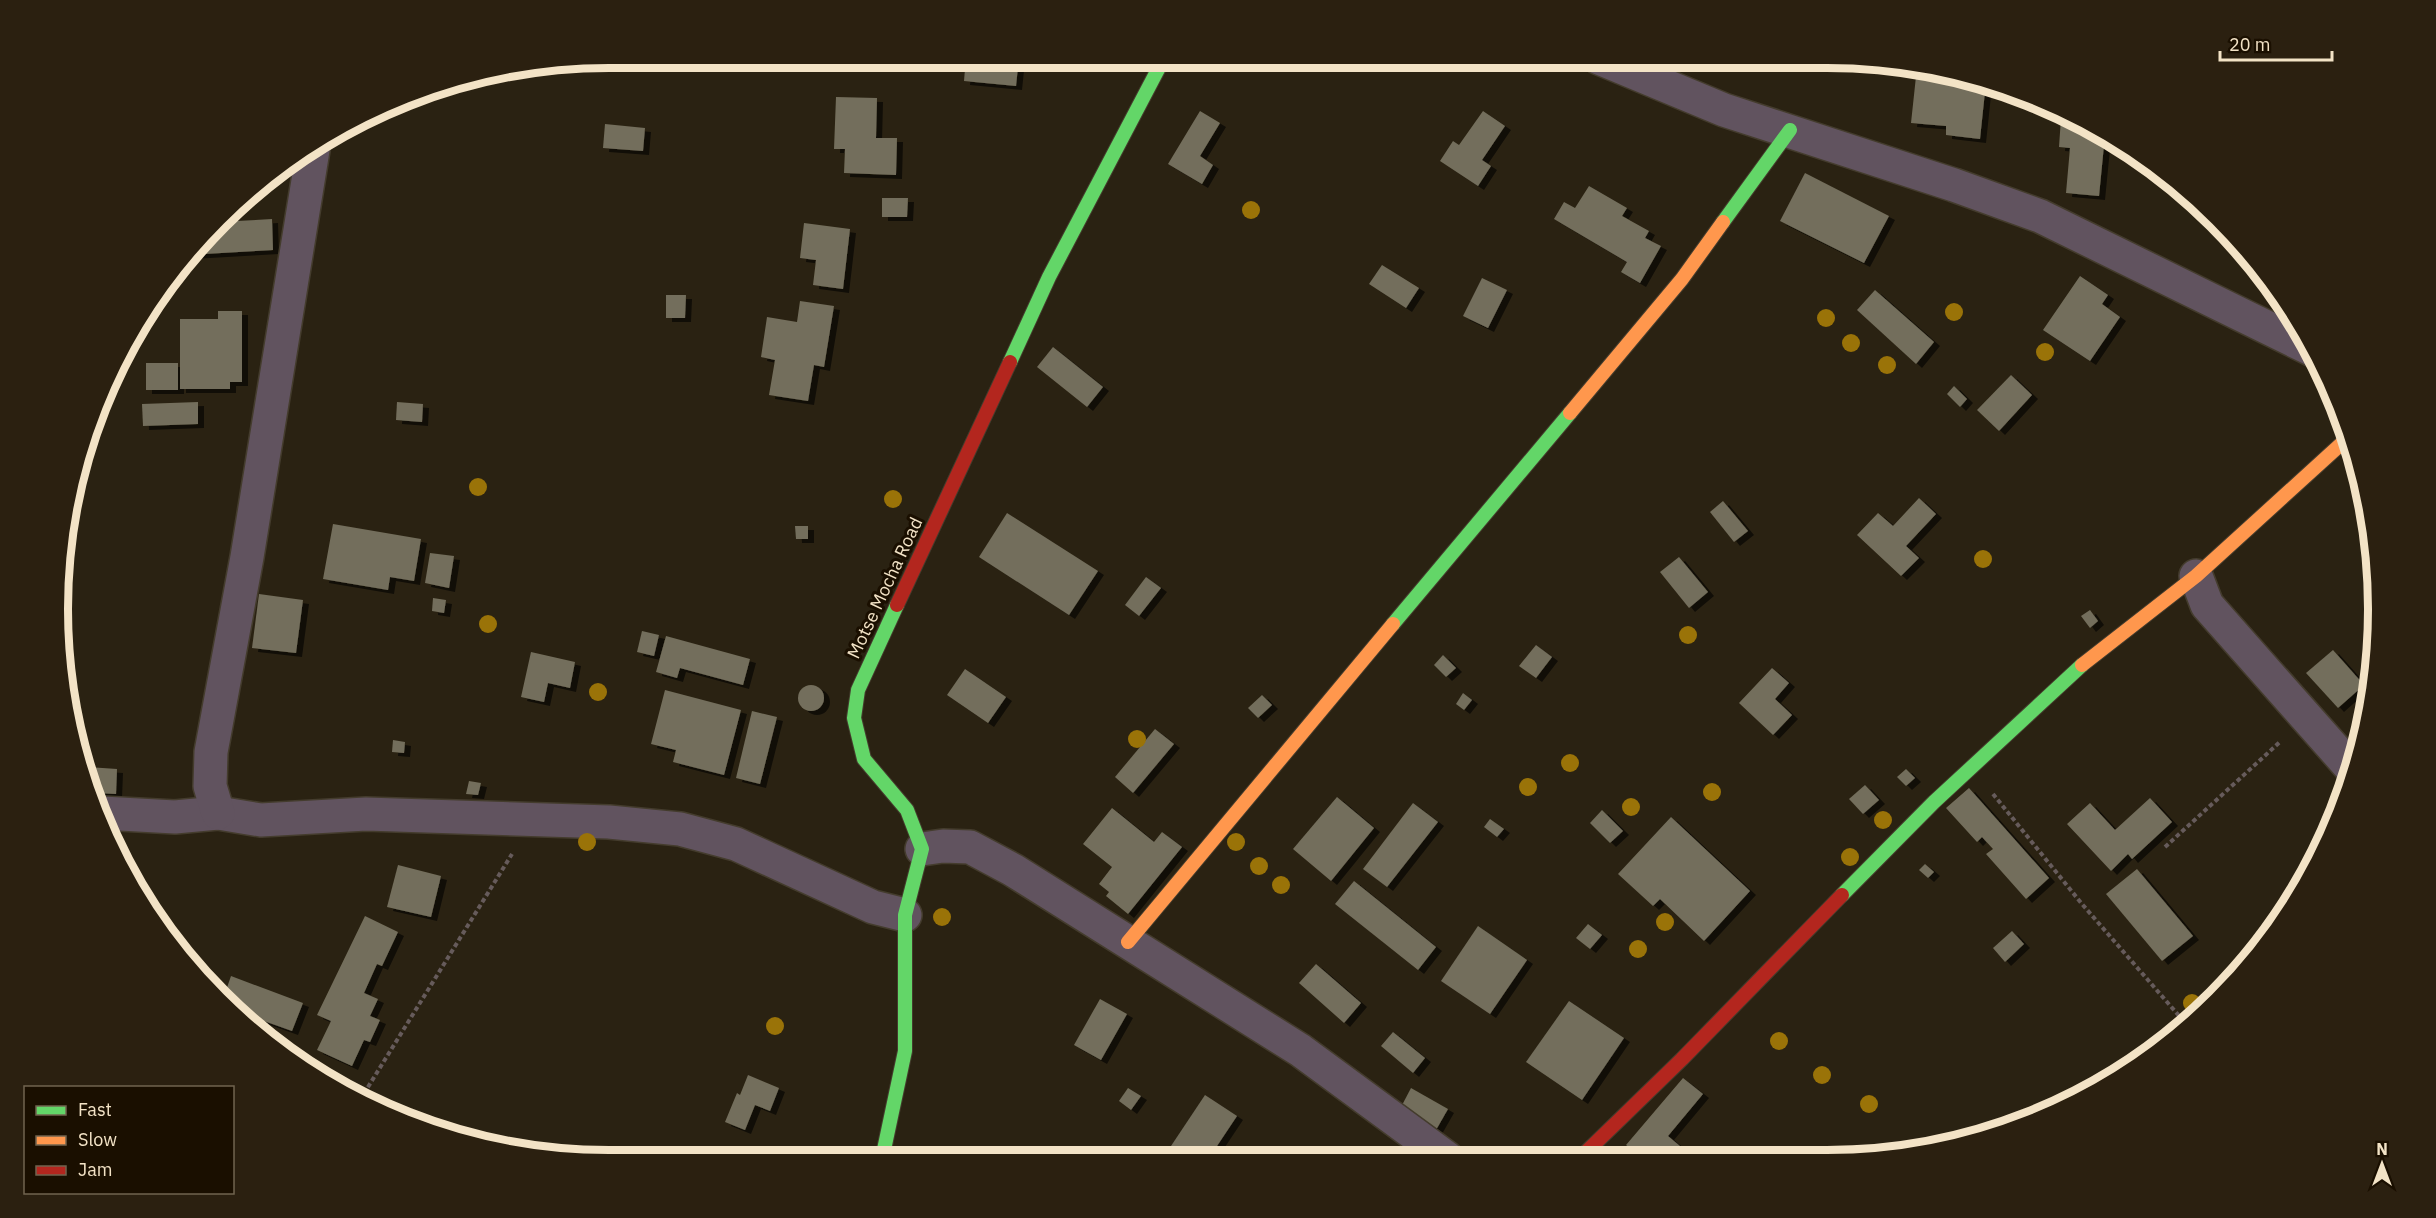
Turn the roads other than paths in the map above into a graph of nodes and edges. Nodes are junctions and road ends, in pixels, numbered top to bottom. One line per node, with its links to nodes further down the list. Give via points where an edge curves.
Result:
1 (1158, 68): 11 (street, Motse Mocha Road, via 1049,277 858,690 854,718 864,759 907,810)
2 (1623, 68): 3 (street, via 1724,110)
3 (1790, 130): 5 (street, via 2040,216); 13 (street, via 1682,279)
4 (312, 157): 10 (street, via 211,752 210,786)
5 (2299, 343)
6 (2342, 442): 7 (street)
7 (2196, 576): 8 (street, via 2207,605); 16 (street, via 2070,674 1934,802)
8 (2346, 762)
9 (108, 813): 10 (street, via 175,817)
10 (218, 813): 12 (street, via 261,820 366,814 609,822 680,829 736,844 873,907)
11 (922, 849): 12 (street); 13 (street, via 970,847)
12 (905, 915): 14 (street, via 905,1051)
13 (1128, 942): 15 (street, via 1300,1050)
14 (884, 1150)
15 (1436, 1150)
16 (1588, 1150)

